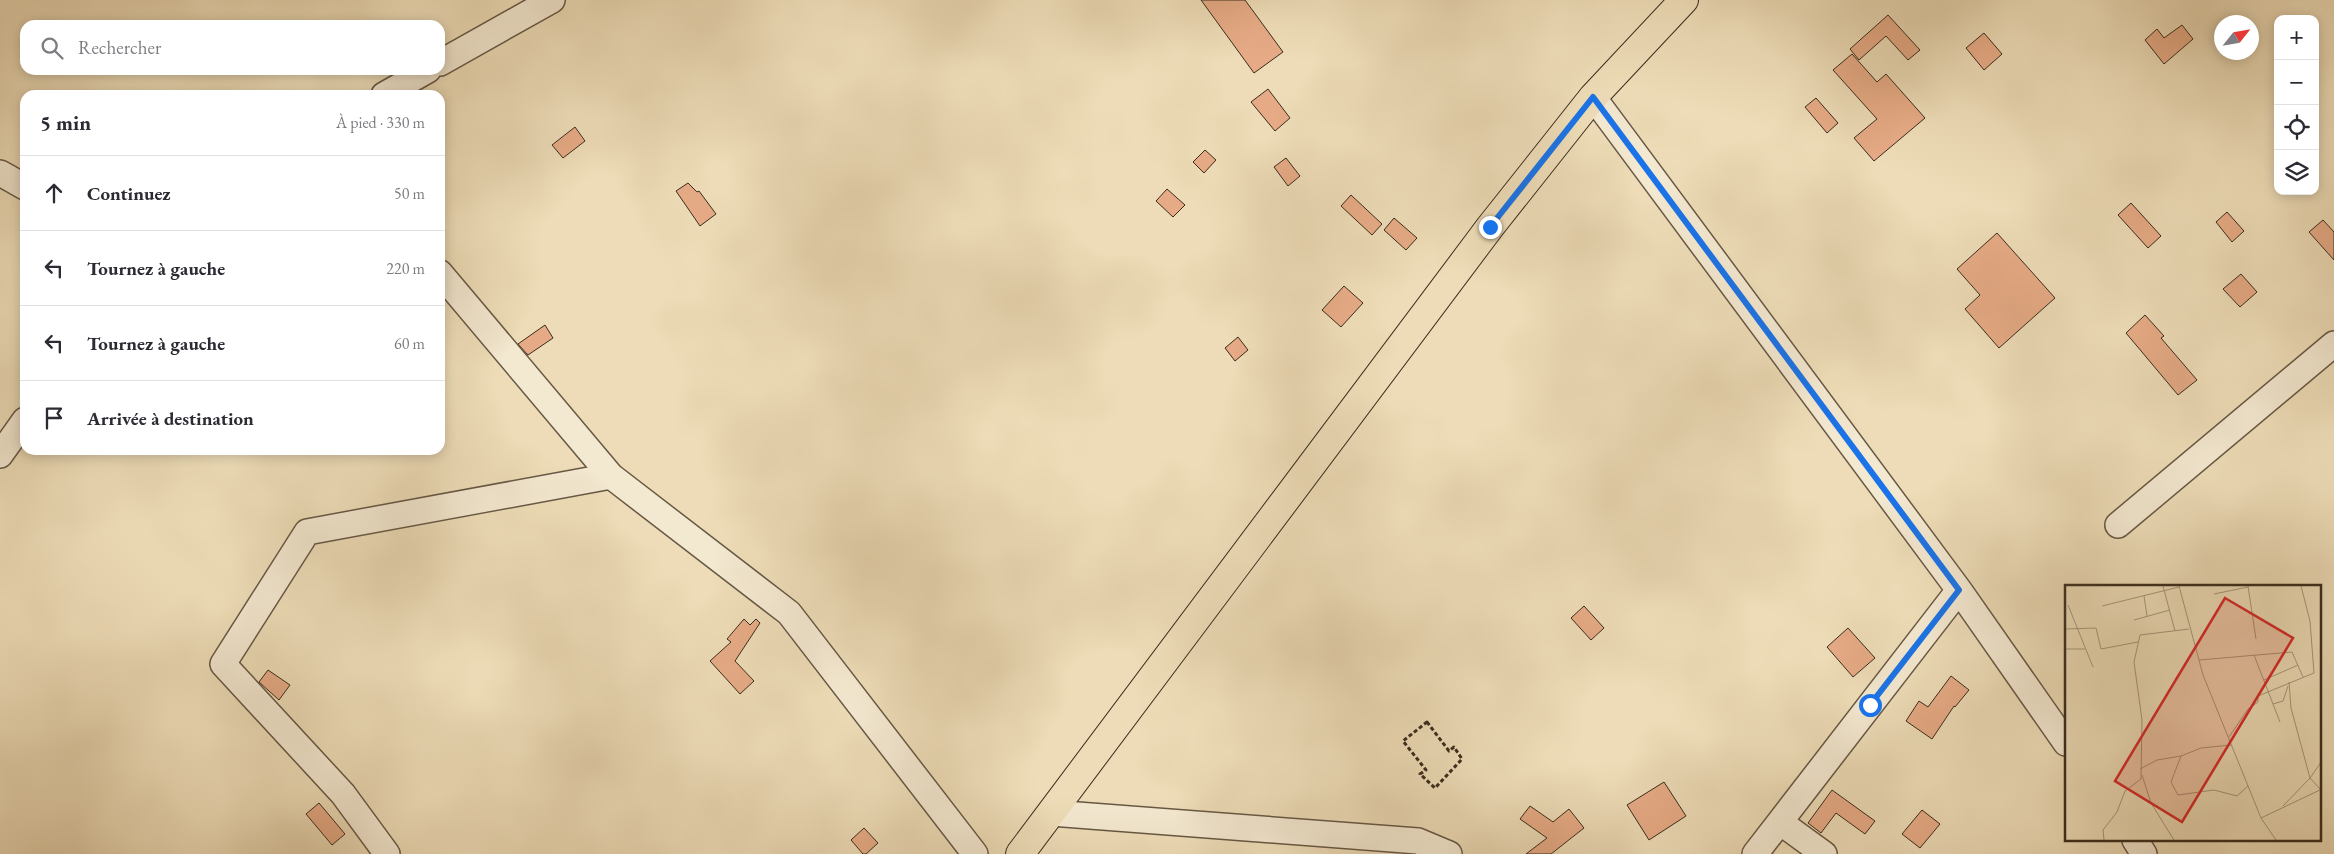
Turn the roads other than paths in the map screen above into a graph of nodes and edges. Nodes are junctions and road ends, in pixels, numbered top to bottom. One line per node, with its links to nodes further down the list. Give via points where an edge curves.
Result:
1 (552, 0): 3 (street)
2 (1684, 0): 6 (main road)
3 (445, 60)
4 (419, 75): 5 (street)
5 (393, 90)
6 (1593, 97): 15 (street); 17 (main road, via 1484,235)
7 (0, 173): 8 (street)
8 (20, 184)
9 (445, 279): 13 (street)
10 (2334, 344): 14 (street)
11 (20, 427): 12 (street)
12 (0, 455)
13 (610, 476): 20 (street, via 307,532 223,664 342,794); 21 (street, via 789,614)
14 (2118, 525)
15 (1959, 590): 16 (street); 18 (street)
16 (2065, 742)
17 (1051, 813): 22 (main road); 23 (street, via 1418,841)
18 (1780, 822): 24 (street); 25 (street)
19 (2135, 842): 26 (street)
20 (386, 854)
21 (975, 854)
22 (1020, 854)
23 (1448, 854)
24 (1755, 854)
25 (1824, 854)
26 (2144, 854)

